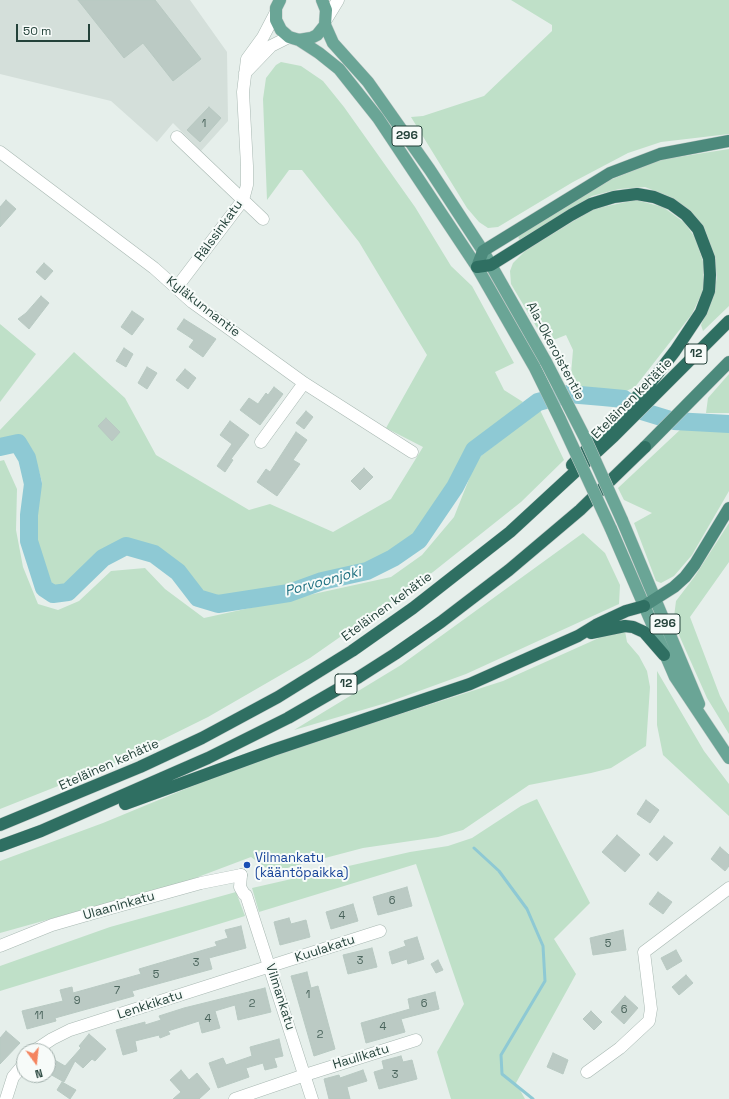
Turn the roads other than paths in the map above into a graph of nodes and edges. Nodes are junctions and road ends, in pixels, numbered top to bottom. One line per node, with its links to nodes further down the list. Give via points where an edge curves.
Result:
1 (322, 0): 4 (main road, Ala-Okeroistentie, via 326,10)
2 (338, 0): 4 (street)
3 (278, 4): 5 (main road, via 280,30); 6 (street, Rälssinkatu, via 263,37 247,59)
4 (326, 22): 5 (main road, via 321,31 311,38); 12 (main road, Ala-Okeroistentie / 296, via 333,43 368,82 392,115)
5 (294, 39): 6 (street, via 271,46); 14 (main road, Ala-Okeroistentie / 296, via 319,52 354,85 419,177)
6 (245, 73): 10 (street, Rälssinkatu, via 243,112 247,185)
7 (177, 137): 10 (street)
8 (729, 141): 12 (highway, via 666,152 633,163 591,184)
9 (0, 152): 15 (street, Kyläkunnantie)
10 (243, 200): 11 (street); 15 (street, Rälssinkatu)
11 (263, 219)
12 (483, 251): 13 (main road, Ala-Okeroistentie / 296); 14 (highway)
13 (491, 265): 14 (highway); 19 (highway, via 571,214 614,197 637,194 654,197 671,204 686,215 698,229 706,246 710,275 709,291 700,312 651,382); 23 (main road, Ala-Okeroistentie / 296, bridge, via 546,362 585,438 622,520)
14 (477, 267): 23 (main road, Ala-Okeroistentie / 296, bridge, via 535,368)
15 (177, 287): 18 (street, Kyläkunnantie, via 192,302)
16 (729, 321): 19 (highway, Eteläinen kehätie / 12, via 662,388)
17 (729, 362): 29 (highway, 12, via 580,510 447,618 365,673 288,718 208,758)
18 (304, 383): 20 (street); 21 (street, Kyläkunnantie)
19 (610, 434): 28 (highway, Eteläinen kehätie / 12, via 510,532 413,608 345,655 278,697 202,738 140,768)
20 (261, 442)
21 (412, 452)
22 (729, 508): 23 (highway, via 696,564 674,587)
23 (649, 603): 24 (highway, via 596,625); 25 (main road, Ala-Okeroistentie / 296); 26 (main road, Ala-Okeroistentie / 296)
24 (578, 636): 25 (highway, via 625,626 633,627 644,632); 29 (highway, via 470,684 273,750)
25 (664, 655): 26 (main road, Ala-Okeroistentie / 296, via 675,677)
26 (709, 727): 27 (main road, Ala-Okeroistentie)
27 (729, 758)
28 (0, 825)
29 (0, 847)
30 (241, 875): 33 (street, Ulaaninkatu, via 201,883 52,925); 34 (street, Vilmankatu, via 240,886 246,895)
31 (729, 888): 37 (street, via 644,952 649,1022 620,1048)
32 (380, 932): 34 (street, Kuulakatu)
33 (0, 946)
34 (270, 966): 36 (street, Lenkkikatu, via 70,1030); 39 (street, Vilmankatu)
35 (416, 1040): 39 (street, Haulikatu)
36 (46, 1043)
37 (587, 1072)
38 (16, 1073): 40 (street)
39 (305, 1074): 41 (street); 42 (street, Vilmankatu)
40 (6, 1099)
41 (235, 1099)
42 (312, 1099)

